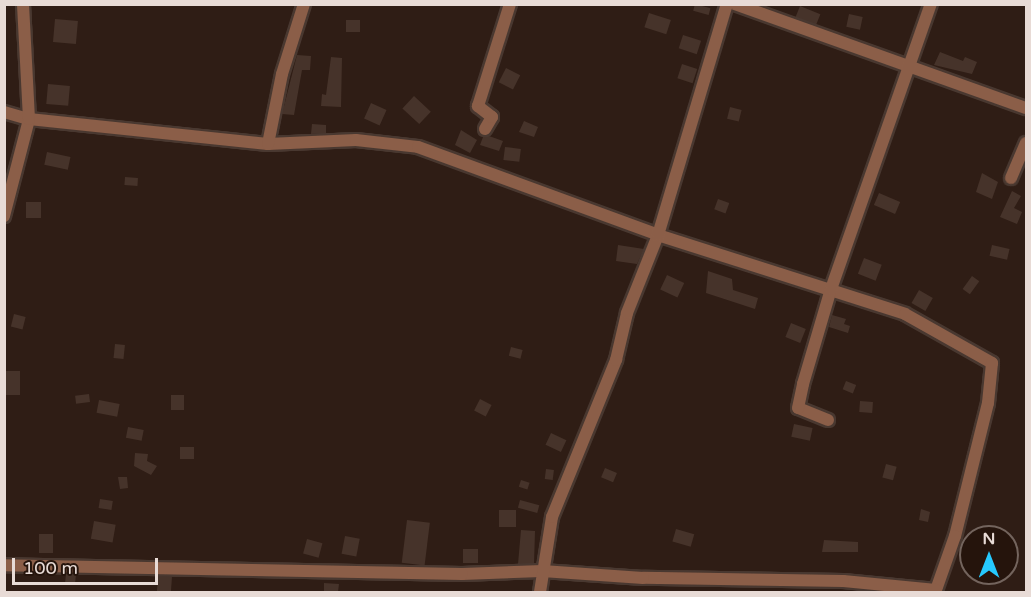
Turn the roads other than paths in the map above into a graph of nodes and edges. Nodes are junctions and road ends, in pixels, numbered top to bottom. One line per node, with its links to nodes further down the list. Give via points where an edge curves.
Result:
1 (23, 4): 10 (street)
2 (304, 4): 13 (street, via 282,74)
3 (510, 4): 11 (street, via 478,106 492,117)
4 (728, 4): 16 (street)
5 (735, 4): 7 (street)
6 (931, 4): 7 (street)
7 (909, 64): 8 (street); 17 (street)
8 (1026, 108)
9 (4, 112): 10 (street)
10 (29, 119): 13 (street); 15 (street)
11 (485, 129)
12 (1026, 142): 14 (street)
13 (268, 144): 16 (street, via 356,140 418,147)
14 (1011, 178)
15 (4, 216)
16 (658, 235): 17 (street); 20 (street, via 627,313 616,360 552,517)
17 (831, 289): 18 (street, via 798,408); 20 (street, via 904,314 992,363 985,414 955,536 936,590 843,581 643,578)
18 (828, 420)
19 (4, 565): 20 (street, via 462,574)
20 (542, 571): 21 (street)
21 (540, 592)

